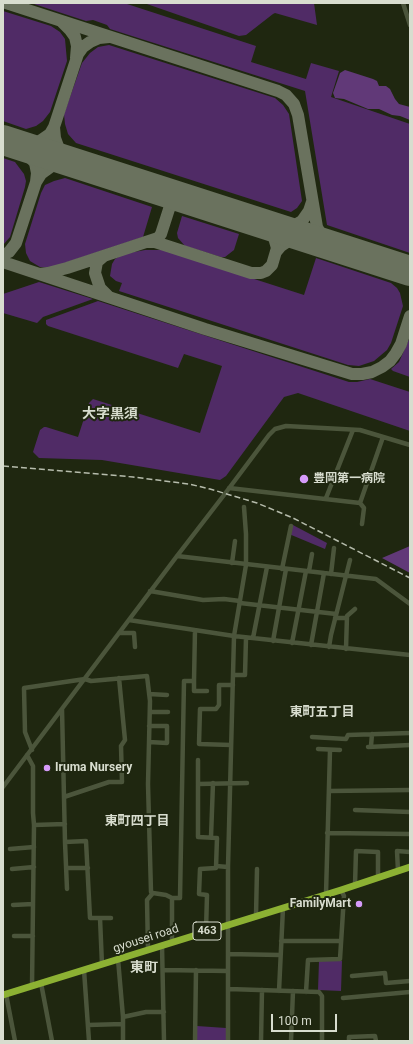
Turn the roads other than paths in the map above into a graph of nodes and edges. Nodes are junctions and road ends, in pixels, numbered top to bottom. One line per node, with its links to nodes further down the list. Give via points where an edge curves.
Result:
1 (403, 3): 2 (street)
2 (410, 25)
3 (353, 430): 4 (street); 6 (street, via 286,426 275,429); 7 (street)
4 (383, 437): 5 (street); 8 (street)
5 (410, 445)
6 (229, 488): 7 (street); 15 (street)
7 (326, 498): 8 (street)
8 (360, 502): 10 (street, via 364,508)
9 (244, 507): 18 (street)
10 (362, 524)
11 (291, 526): 20 (street)
12 (235, 541): 17 (street)
13 (334, 548): 23 (street)
14 (312, 554): 21 (street)
15 (177, 556): 17 (street); 25 (street)
16 (350, 560): 24 (street)
17 (232, 563): 18 (street)
18 (246, 564): 19 (street); 26 (street)
19 (267, 567): 20 (street); 28 (street)
20 (284, 569): 21 (street); 29 (street)
21 (307, 571): 22 (street); 30 (street)
22 (324, 573): 23 (street); 32 (street)
23 (331, 574): 24 (street)
24 (346, 576): 27 (street, via 376,579); 33 (street)
25 (150, 591): 26 (street, via 203,600 224,599); 35 (street)
26 (240, 602): 28 (street); 38 (street)
27 (410, 604)
28 (259, 605): 29 (street); 40 (street)
29 (279, 607): 30 (street); 41 (street)
30 (298, 609): 32 (street); 42 (street)
31 (355, 609): 34 (street)
32 (317, 611): 33 (street); 43 (street)
33 (335, 616): 34 (street); 45 (street)
34 (347, 618): 46 (street)
35 (129, 620): 36 (street); 37 (street)
36 (195, 630): 38 (street); 51 (street)
37 (119, 633): 44 (street, via 134,633); 50 (street)
38 (234, 636): 39 (street); 48 (street)
39 (246, 638): 40 (street); 48 (street, via 245,675)
40 (253, 638): 41 (street)
41 (273, 641): 42 (street)
42 (292, 643): 43 (street)
43 (314, 645): 45 (street)
44 (135, 647)
45 (329, 647): 46 (street)
46 (346, 649): 47 (street)
47 (410, 655)
48 (233, 676): 52 (street)
49 (119, 678): 50 (street, via 90,681); 54 (street, via 147,676); 79 (street, via 125,740 121,746 122,782 109,782)
50 (85, 679): 56 (street); 67 (street, via 24,688 25,732)
51 (194, 681): 53 (street, via 194,690); 106 (street, via 184,681 180,898)
52 (233, 685): 64 (street); 64 (street, via 219,685 219,705 216,709 200,709 199,744)
53 (206, 691)
54 (149, 694): 55 (street); 57 (street)
55 (167, 695)
56 (62, 709): 67 (street); 79 (street)
57 (150, 712): 58 (street); 59 (street)
58 (168, 712)
59 (149, 726): 63 (street); 63 (street, via 167,726 167,742)
60 (410, 733): 61 (street)
61 (372, 734): 62 (street, via 348,735 346,739); 65 (street, via 370,747)
62 (312, 737)
63 (149, 742): 104 (street, via 148,784)
64 (231, 744): 73 (street)
65 (410, 745)
66 (318, 749): 68 (street)
67 (32, 750): 70 (street)
68 (330, 750): 69 (street); 78 (street)
69 (340, 750)
70 (27, 756): 76 (street); 83 (street, via 33,766)
71 (198, 760): 75 (street)
72 (213, 783): 73 (street); 75 (street); 86 (street)
73 (230, 783): 74 (street); 94 (street)
74 (247, 783)
75 (198, 784): 86 (street, via 198,837)
76 (3, 787)
77 (410, 790): 78 (street)
78 (329, 791): 84 (street)
79 (64, 797): 82 (street)
80 (355, 810): 81 (street)
81 (410, 812)
82 (65, 824): 83 (street); 87 (street)
83 (34, 825): 88 (street)
84 (327, 833): 85 (street); 105 (street)
85 (410, 834)
86 (211, 837): 91 (street, via 217,838)
87 (65, 842): 95 (street); 96 (street, via 86,841)
88 (34, 847): 89 (street); 93 (street)
89 (10, 849)
90 (410, 852): 99 (street, via 398,852)
91 (216, 866): 94 (street); 114 (street, via 200,869 199,894 207,896)
92 (410, 866): 99 (highway, gyousei road / 463)
93 (34, 867): 97 (street); 107 (street)
94 (228, 867): 113 (street)
95 (66, 868): 96 (street); 102 (street)
96 (88, 868): 111 (street, via 90,918)
97 (12, 869)
98 (258, 869): 110 (street)
99 (398, 871): 100 (highway, gyousei road / 463)
100 (378, 877): 101 (highway, gyousei road / 463); 101 (street, via 378,852 356,851)
101 (355, 885): 103 (highway, gyousei road / 463)
102 (67, 889)
103 (341, 890): 105 (highway, gyousei road / 463); 117 (street, via 344,896)
104 (153, 894): 106 (street); 121 (street, via 147,900)
105 (326, 894): 109 (highway, gyousei road / 463)
106 (172, 898): 118 (street)
107 (33, 904): 108 (street); 116 (street)
108 (13, 905)
109 (283, 908): 110 (highway, gyousei road / 463); 119 (street)
110 (256, 916): 113 (highway, gyousei road / 463)
111 (100, 918): 112 (street); 125 (street)
112 (111, 918)
113 (228, 924): 114 (highway, gyousei road / 463); 122 (street)
114 (206, 932): 118 (highway, gyousei road / 463)
115 (14, 936): 116 (street)
116 (33, 936): 133 (street)
117 (341, 941): 119 (street); 138 (street, via 340,959 308,960)
118 (172, 942): 120 (highway, gyousei road / 463)
119 (281, 942): 123 (street)
120 (162, 945): 121 (highway, gyousei road / 463); 127 (street)
121 (148, 950): 124 (highway, gyousei road / 463)
122 (228, 954): 123 (street); 129 (street)
123 (280, 955): 136 (street)
124 (118, 959): 125 (highway, gyousei road / 463); 143 (street)
125 (102, 965): 126 (highway, gyousei road / 463)
126 (84, 970): 132 (highway, gyousei road / 463); 145 (street)
127 (163, 970): 128 (street); 142 (street)
128 (196, 970): 129 (street); 151 (street)
129 (228, 971): 134 (street)
130 (352, 976): 131 (street, via 385,973 386,983)
131 (410, 981)
132 (42, 983): 133 (highway, gyousei road / 463); 147 (street)
133 (32, 986): 140 (highway, gyousei road / 463)
134 (229, 989): 135 (street); 152 (street)
135 (262, 990): 136 (street); 153 (street)
136 (279, 991): 137 (street)
137 (293, 991): 138 (street); 154 (street)
138 (306, 992): 155 (street, via 319,992 322,996)
139 (410, 992): 141 (street)
140 (5, 994): 146 (street)
141 (343, 998)
142 (164, 1012): 143 (street, via 146,1012); 150 (street)
143 (123, 1017): 144 (street)
144 (123, 1024): 145 (street); 149 (street)
145 (88, 1025): 148 (street)
146 (15, 1041)
147 (52, 1041)
148 (88, 1041)
149 (123, 1041)
150 (164, 1041)
151 (195, 1041)
152 (228, 1041)
153 (261, 1041)
154 (291, 1041)
155 (322, 1041)
156 (349, 1041): 157 (street, via 349,1037 376,1036)
157 (376, 1041)

